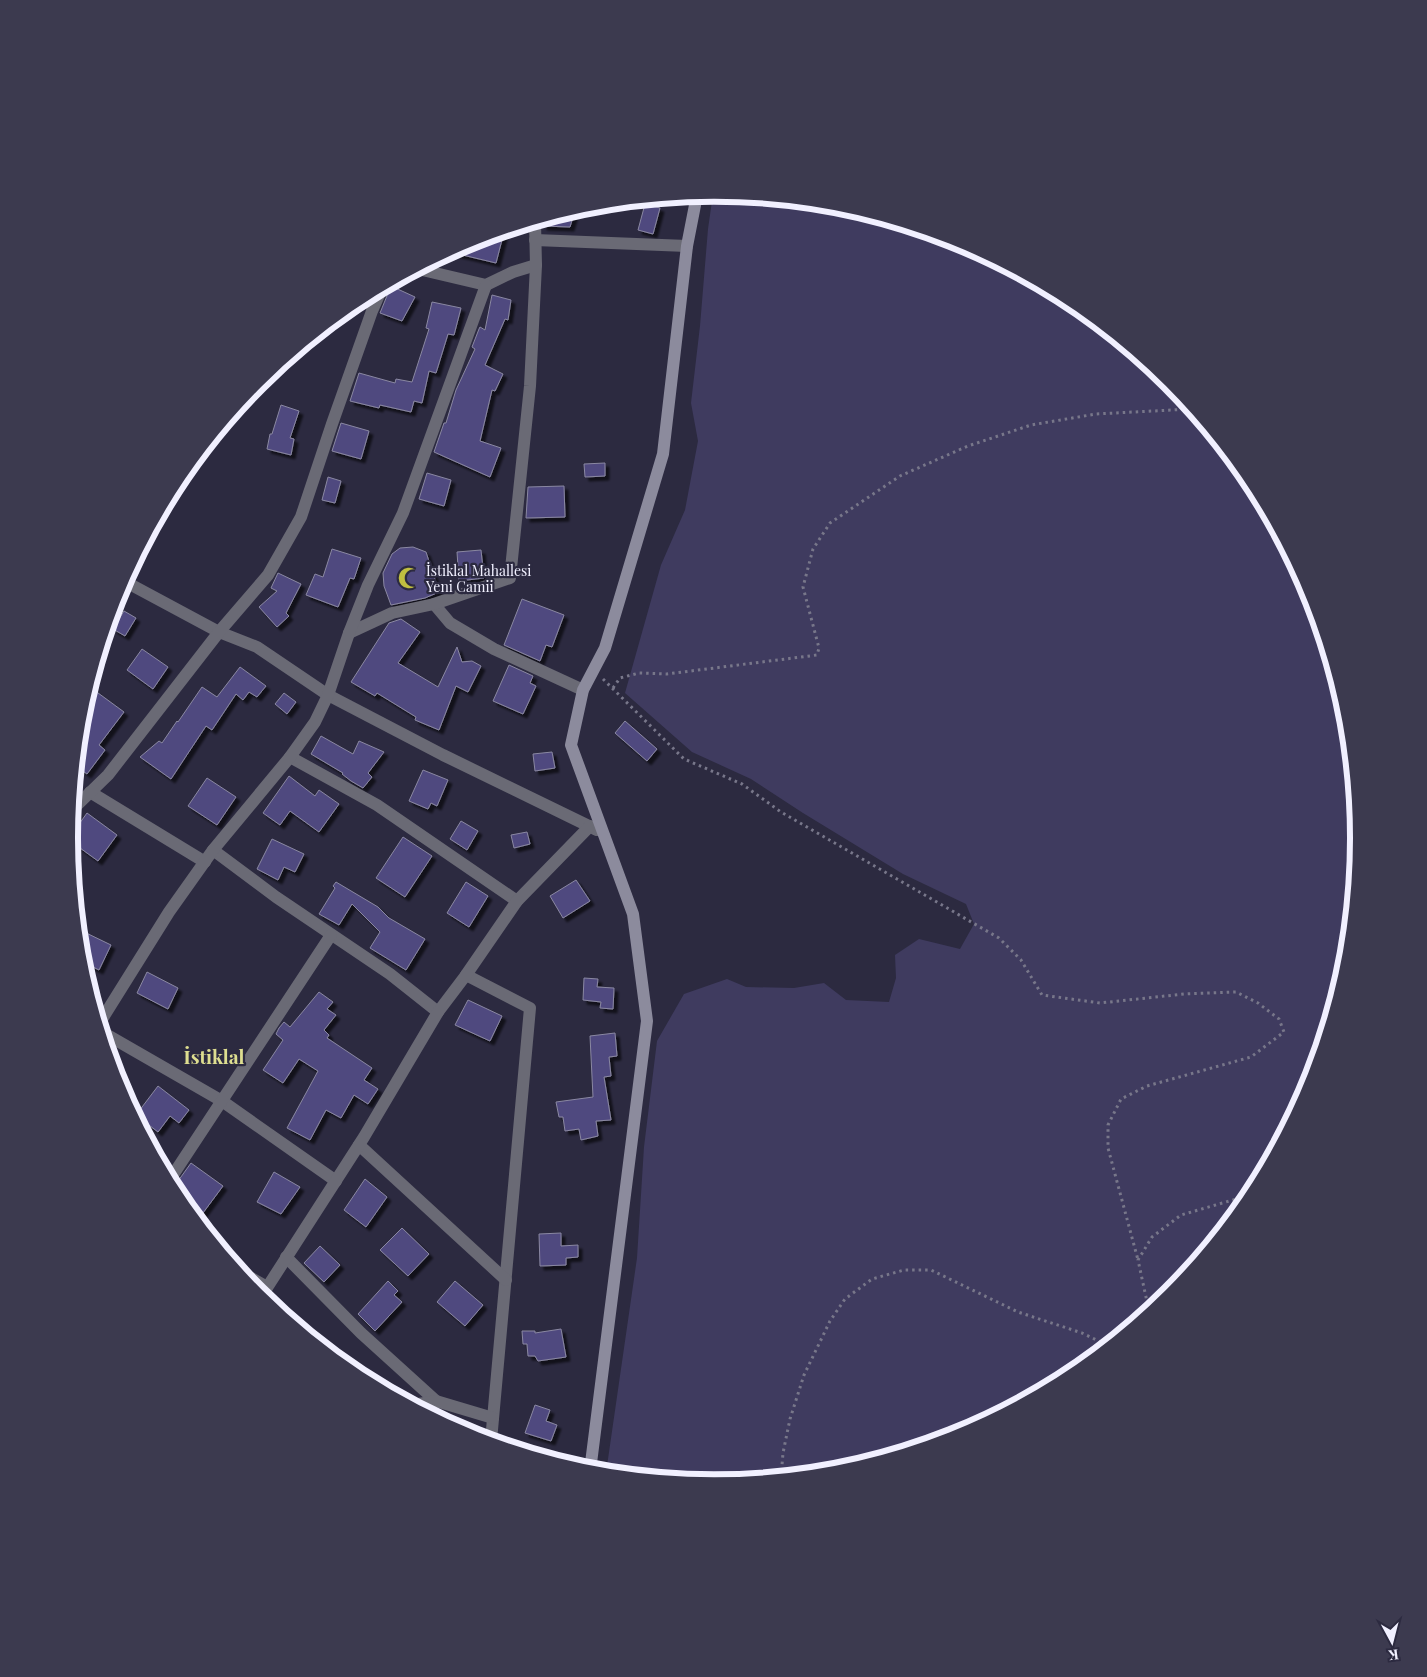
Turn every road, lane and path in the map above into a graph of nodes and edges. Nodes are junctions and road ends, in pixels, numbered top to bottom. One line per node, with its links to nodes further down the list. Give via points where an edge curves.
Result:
1 (695, 203): 4 (street)
2 (534, 228): 3 (street)
3 (535, 240): 4 (street); 5 (street)
4 (687, 246): 14 (street, via 663,454 605,648)
5 (536, 265): 7 (street); 11 (street, via 530,386 510,578)
6 (427, 271): 7 (street)
7 (486, 285): 13 (street, via 403,513)
8 (377, 300): 12 (street, via 301,517 268,575)
9 (1183, 409): 15 (path, via 1096,414 1031,425 968,446 900,476 830,523 813,549 803,587 819,648 817,655 667,674 639,673 620,678)
10 (131, 584): 12 (street)
11 (434, 604): 13 (street, via 392,613); 16 (street, via 450,623)
12 (219, 632): 17 (street, via 257,647); 19 (street, via 108,775)
13 (349, 633): 17 (street)
14 (593, 670): 15 (path); 16 (street)
15 (613, 688): 37 (path, via 684,759 742,784 781,812 999,938 1021,960 1042,995 1100,1003 1236,992 1258,1003 1279,1020 1284,1032 1251,1057 1147,1086 1121,1099 1108,1125 1108,1148)
16 (583, 690): 22 (street, via 571,745)
17 (328, 695): 18 (street, via 315,722); 21 (street)
18 (290, 757): 23 (street); 25 (street, via 377,805)
19 (90, 792): 20 (street); 24 (street)
20 (79, 804)
21 (590, 826): 22 (street); 25 (street)
22 (604, 833): 46 (street, via 633,914 647,1021)
23 (213, 850): 24 (street); 26 (street)
24 (205, 862): 29 (street, via 169,912)
25 (517, 901): 27 (street)
26 (332, 934): 28 (street); 31 (street)
27 (466, 975): 28 (street); 38 (street, via 530,1008)
28 (438, 1012): 32 (street)
29 (103, 1017)
30 (109, 1036): 31 (street)
31 (222, 1100): 33 (street); 34 (street)
32 (359, 1145): 34 (street); 38 (street)
33 (174, 1174)
34 (336, 1181): 36 (street)
35 (1238, 1198): 37 (path, via 1181,1215 1152,1237)
36 (286, 1257): 39 (street); 42 (street)
37 (1138, 1260): 40 (path)
38 (506, 1280): 44 (street)
39 (266, 1290)
40 (1147, 1303)
41 (1102, 1342): 47 (path, via 1018,1312 931,1270 904,1270 872,1279 846,1299 830,1321 804,1375 790,1419)
42 (436, 1401): 43 (street); 44 (street)
43 (422, 1403)
44 (493, 1418): 45 (street)
45 (492, 1434)
46 (591, 1462)
47 (782, 1470)

